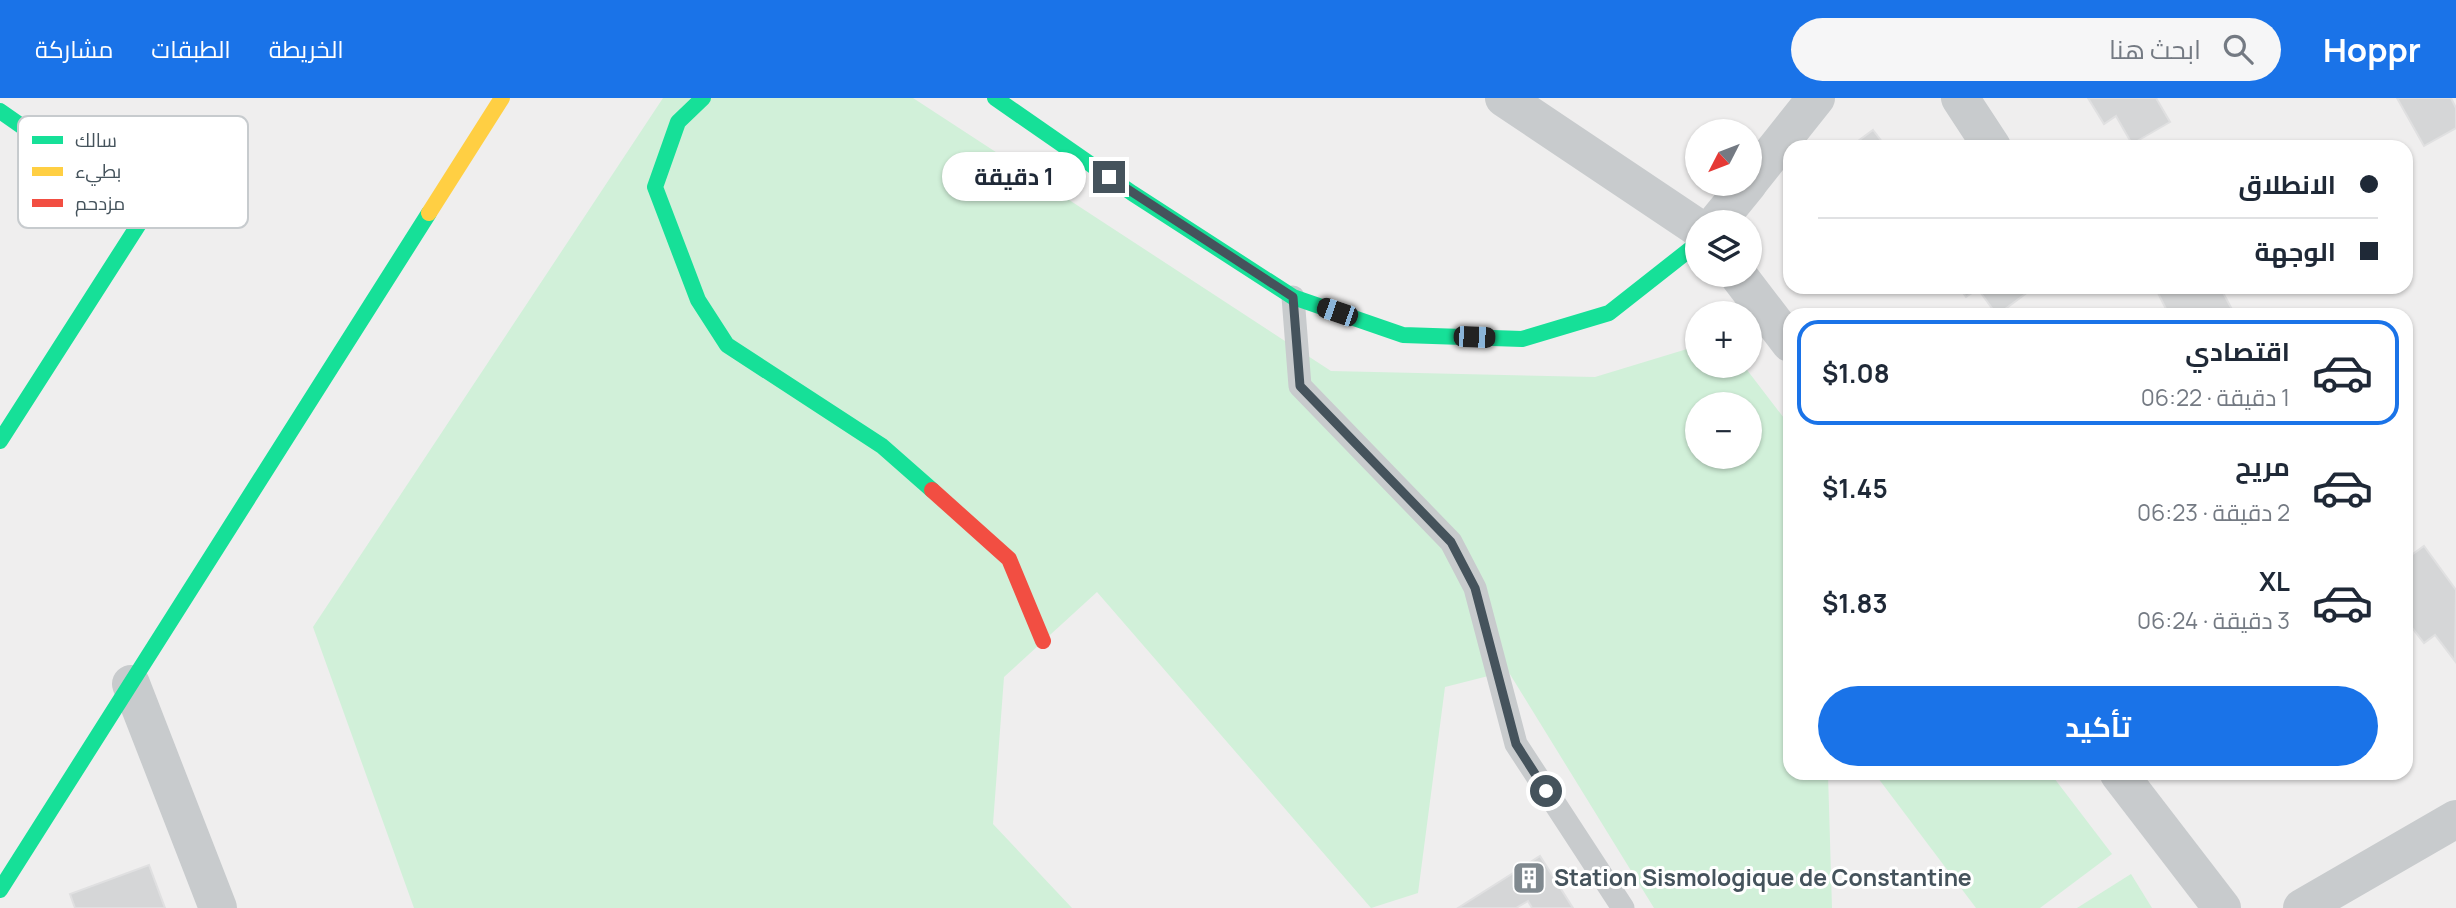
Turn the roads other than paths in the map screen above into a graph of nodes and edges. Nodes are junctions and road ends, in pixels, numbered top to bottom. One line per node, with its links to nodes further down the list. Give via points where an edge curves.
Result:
1 (502, 98): 21 (street)
2 (703, 98): 20 (street, via 678,121 655,187 698,300 727,345 882,446 1009,559)
3 (995, 98): 17 (street)
4 (1504, 98): 13 (street)
5 (1816, 98): 10 (street)
6 (1960, 98): 9 (street)
7 (0, 111): 8 (street)
8 (18, 124)
9 (1987, 140)
10 (1762, 167)
11 (1738, 196): 12 (street)
12 (1727, 210)
13 (1685, 219)
14 (136, 228): 19 (street)
15 (1685, 253): 17 (street, via 1609,313 1522,339 1403,335)
16 (1747, 287): 18 (street)
17 (1293, 297): 26 (lane, via 1300,386 1451,542 1475,588 1516,744)
18 (1783, 334)
19 (0, 442)
20 (1043, 641)
21 (131, 684): 24 (street); 25 (street)
22 (2124, 780): 27 (street)
23 (2456, 819): 28 (street)
24 (0, 891)
25 (218, 908)
26 (1623, 908)
27 (2222, 908)
28 (2302, 908)

